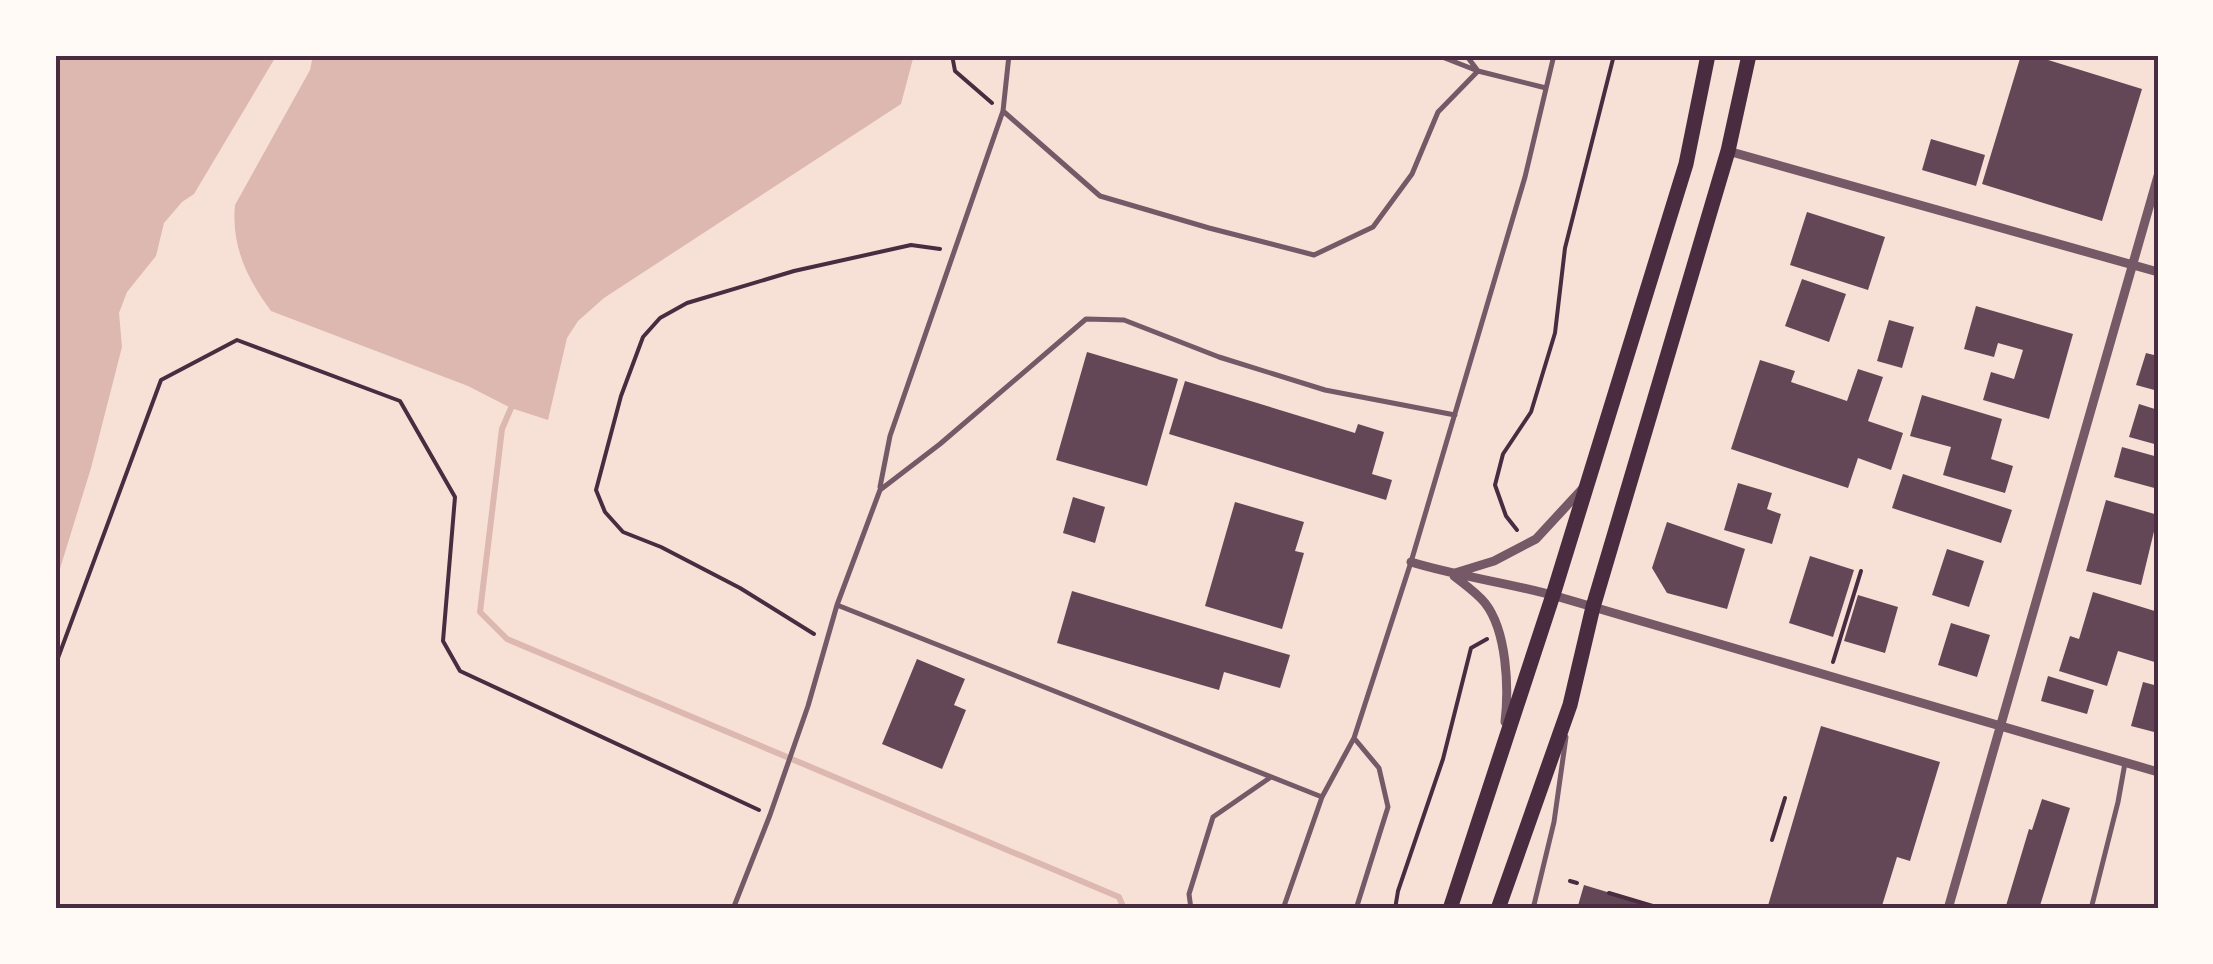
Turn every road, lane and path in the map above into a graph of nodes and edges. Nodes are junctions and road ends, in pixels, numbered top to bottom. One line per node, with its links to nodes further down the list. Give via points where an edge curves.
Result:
1 (952, 55): 11 (path, via 955,71)
2 (1010, 55): 11 (lane)
3 (1438, 55): 9 (lane)
4 (1466, 55): 9 (lane)
5 (1554, 55): 10 (lane)
6 (1614, 55): 20 (path, via 1564,248 1555,332 1530,412 1503,454 1495,485 1506,516)
7 (1708, 55): 18 (highway, via 1686,164)
8 (1749, 55): 12 (highway)
9 (1478, 71): 10 (lane); 11 (lane, via 1438,112 1412,174 1373,228 1314,255 1100,196)
10 (1546, 88): 17 (lane)
11 (1003, 111): 14 (lane)
12 (1728, 151): 15 (street); 26 (highway)
13 (2158, 176): 15 (street)
14 (954, 250): 19 (lane, via 890,436); 28 (path, via 911,245 794,270 687,303 660,318 643,338 621,396 596,490 605,512 623,532 740,588)
15 (2132, 264): 16 (street); 32 (street)
16 (2158, 272)
17 (1455, 416): 19 (lane, via 1324,390 1124,320 1086,319); 21 (lane)
18 (1589, 481): 20 (street); 24 (highway)
19 (880, 490): 25 (lane)
20 (1528, 544): 23 (street)
21 (1412, 562): 23 (street); 33 (lane)
22 (1862, 571): 30 (path)
23 (1452, 574): 24 (street); 27 (street, via 1485,602)
24 (1553, 595): 26 (street); 34 (highway)
25 (838, 605): 28 (lane); 37 (lane)
26 (1593, 607): 30 (street); 31 (highway)
27 (1500, 631): 34 (street, via 1508,697); 50 (path, via 1472,648)
28 (827, 642): 40 (lane)
29 (55, 666): 40 (path, via 161,380 237,340 400,401 455,498 443,641 460,671)
30 (1829, 674): 32 (street)
31 (1570, 704): 52 (highway); 53 (lane, via 1554,822)
32 (2000, 727): 35 (street); 54 (street)
33 (1354, 738): 38 (lane); 49 (lane, via 1379,768 1388,808)
34 (1501, 754): 51 (highway)
35 (2125, 763): 36 (street); 55 (lane)
36 (2158, 772)
37 (1271, 777): 38 (lane); 47 (lane, via 1212,818 1189,894)
38 (1322, 797): 48 (lane)
39 (1784, 798): 41 (path)
40 (770, 815): 46 (lane)
41 (1772, 840)
42 (1570, 881): 43 (path)
43 (1578, 883)
44 (1609, 892): 45 (path)
45 (1656, 907)
46 (733, 909)
47 (1191, 909)
48 (1282, 909)
49 (1356, 909)
50 (1395, 909)
51 (1450, 909)
52 (1498, 909)
53 (1533, 909)
54 (1948, 909)
55 (2091, 909)

